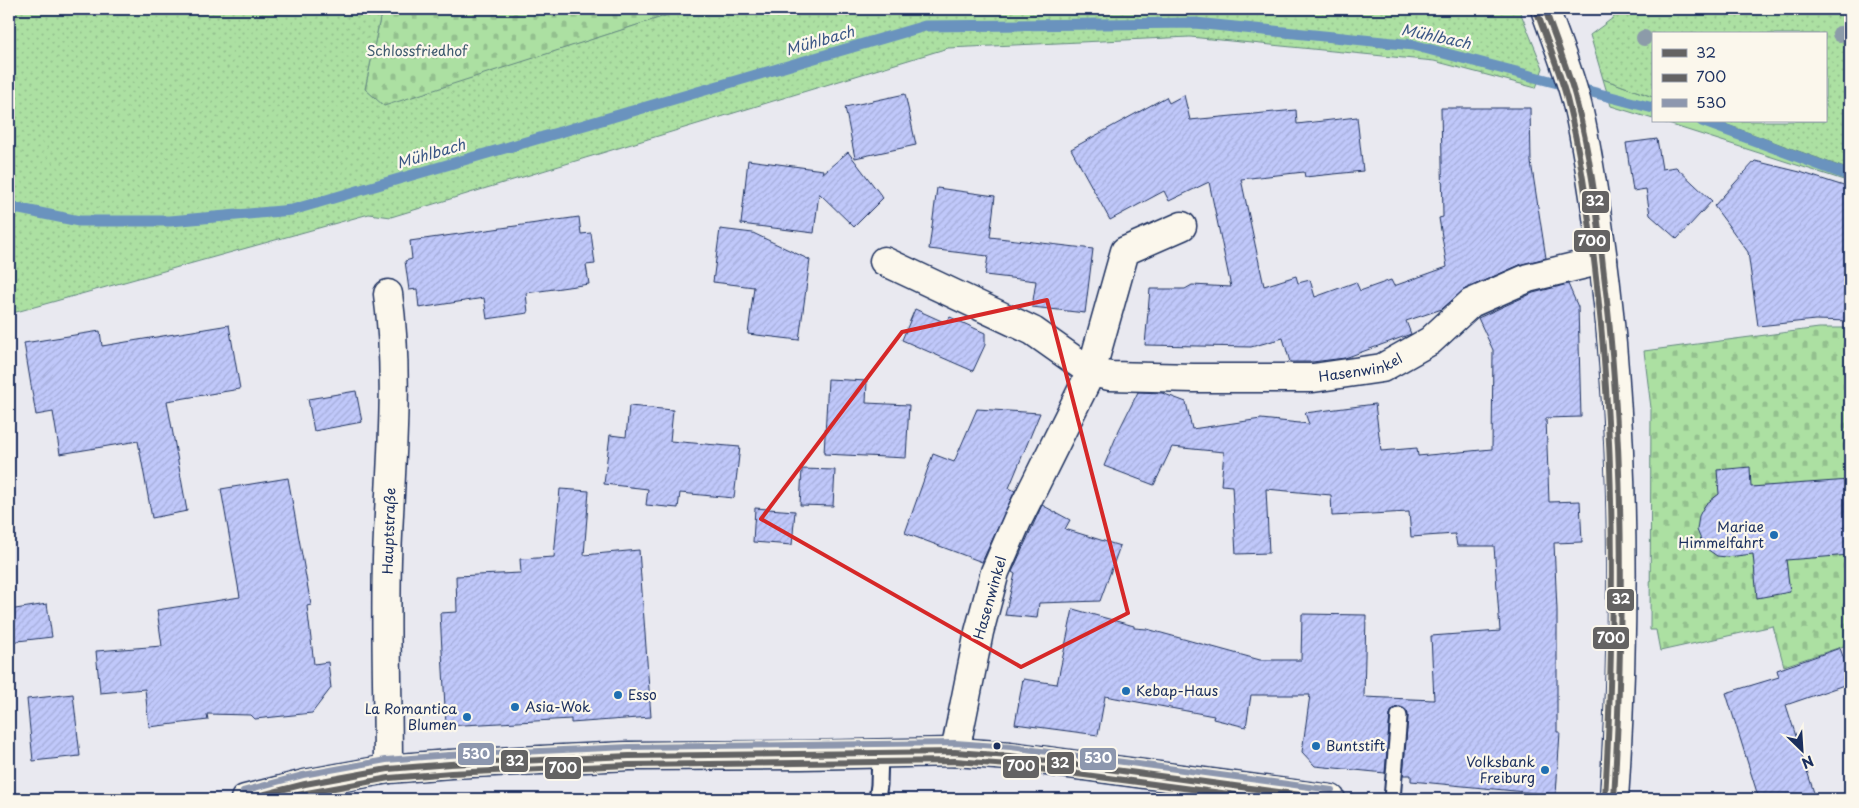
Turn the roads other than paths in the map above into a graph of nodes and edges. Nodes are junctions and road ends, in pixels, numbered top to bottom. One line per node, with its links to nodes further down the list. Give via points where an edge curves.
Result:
1 (1545, 9): 3 (street, via 1578,107)
2 (1182, 226): 6 (street, Hasenwinkel, via 1125,251)
3 (1603, 260): 6 (street, Hasenwinkel, via 1528,278 1471,303 1430,341 1382,368 1313,378 1129,377); 16 (street, via 1619,430 1622,552)
4 (884, 261): 6 (street, Hasenwinkel, via 1033,331)
5 (388, 294): 10 (street, Hauptstraße, via 392,324 393,440 387,561)
6 (1091, 372): 8 (street, Hasenwinkel, via 995,572 979,632)
7 (1399, 716): 15 (lane)
8 (955, 752): 9 (street); 11 (street, via 1010,756)
9 (880, 753): 10 (street, via 629,756); 13 (lane)
10 (388, 769): 12 (street, via 304,784)
11 (1215, 791): 14 (street)
12 (245, 799)
13 (877, 799)
14 (1331, 799)
15 (1392, 799)
16 (1614, 799)

